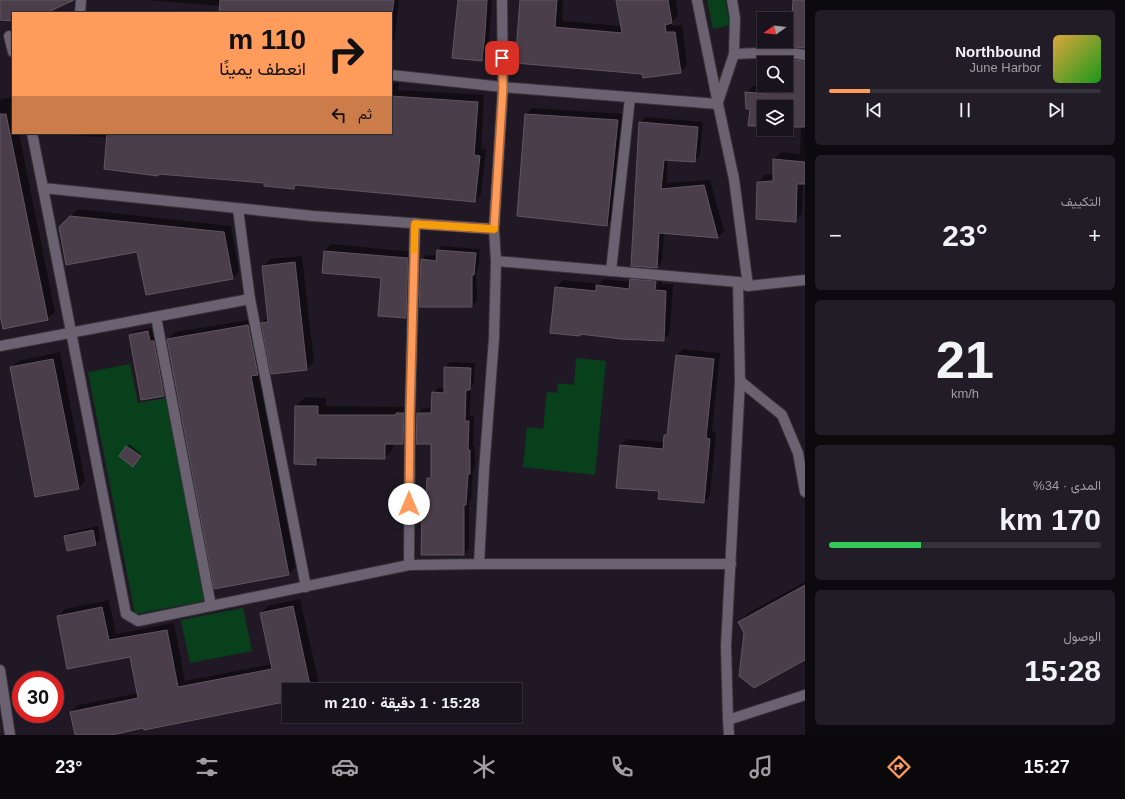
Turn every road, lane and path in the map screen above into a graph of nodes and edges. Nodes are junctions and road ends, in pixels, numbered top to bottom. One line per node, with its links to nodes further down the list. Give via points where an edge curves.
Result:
1 (81, 0): 5 (street)
2 (502, 0): 11 (street)
3 (696, 0): 13 (street)
4 (732, 0): 8 (street, via 735,18)
5 (80, 12)
6 (7, 36): 7 (street)
7 (12, 49)
8 (734, 54): 9 (street, via 784,52); 13 (street)
9 (805, 55)
10 (392, 75): 11 (street)
11 (503, 87): 12 (street); 18 (street)
12 (630, 98): 13 (street); 20 (street)
13 (718, 104): 22 (street, via 734,179)
14 (32, 134): 15 (street)
15 (44, 188): 16 (street); 25 (street)
16 (238, 209): 17 (street); 23 (street)
17 (415, 224): 18 (street); 31 (street)
18 (494, 229): 19 (street)
19 (496, 261): 20 (street); 29 (street, via 494,338)
20 (611, 271): 22 (street)
21 (805, 280): 22 (street)
22 (743, 284): 27 (street)
23 (250, 299): 24 (street); 32 (street)
24 (156, 317): 25 (street); 33 (street)
25 (71, 332): 26 (street); 33 (street, via 126,614 138,621)
26 (0, 346)
27 (740, 381): 28 (street, via 782,415 798,453); 30 (street)
28 (805, 492)
29 (479, 564): 30 (street); 31 (street)
30 (731, 564): 36 (street, via 726,646)
31 (409, 565): 32 (street)
32 (306, 587): 33 (street)
33 (211, 606)
34 (0, 670): 37 (street)
35 (805, 695): 36 (street)
36 (728, 720): 38 (street)
37 (10, 735)
38 (729, 735)

